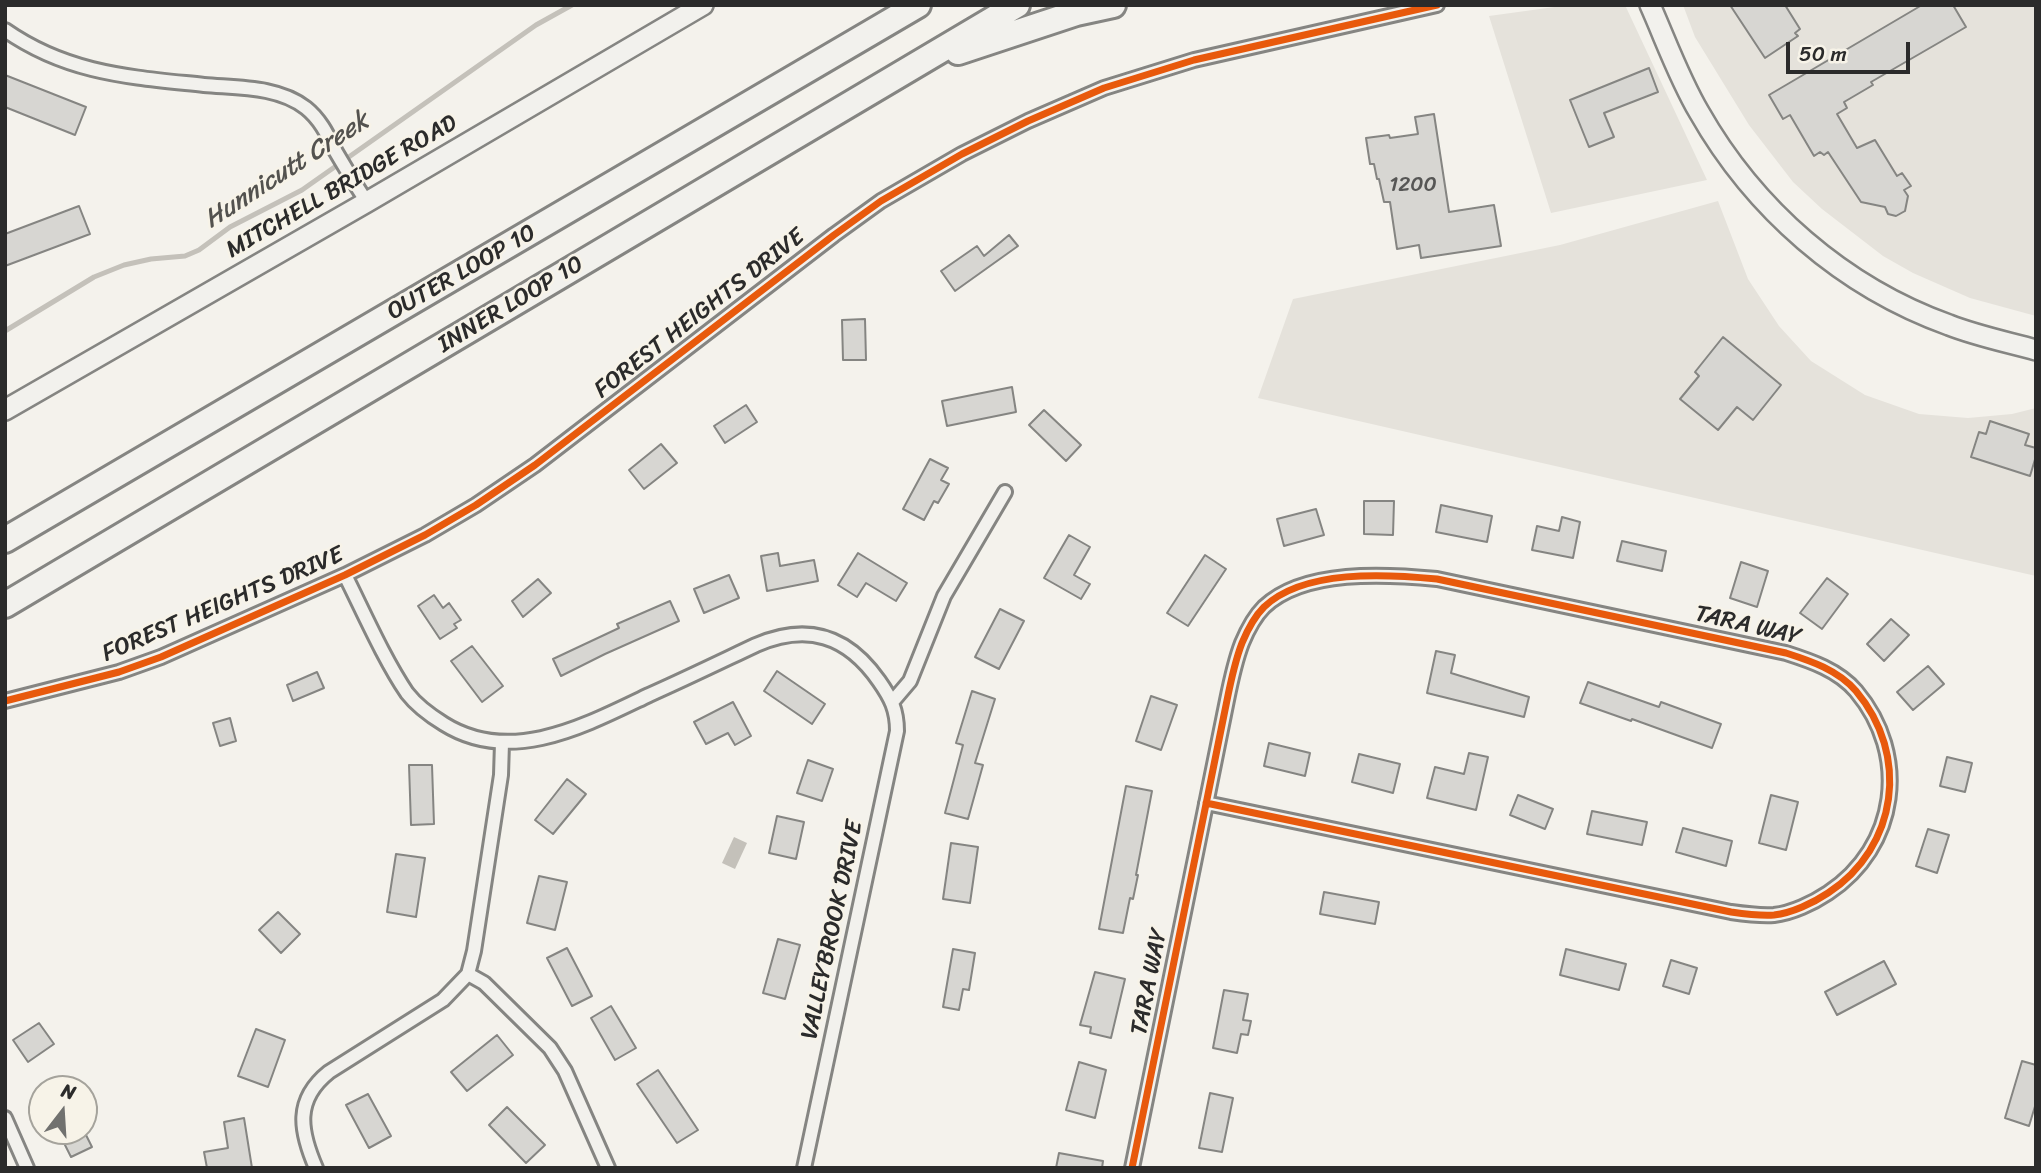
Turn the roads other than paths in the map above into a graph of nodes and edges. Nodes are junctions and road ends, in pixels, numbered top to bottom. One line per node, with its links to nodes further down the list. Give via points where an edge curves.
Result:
1 (703, 5): 10 (street, MITCHELL BRIDGE ROAD)
2 (919, 5): 7 (highway, OUTER LOOP 10)
3 (1017, 5): 9 (highway, INNER LOOP 10)
4 (1113, 5): 9 (highway)
5 (1437, 5): 15 (street, FOREST HEIGHTS DRIVE, via 1194,60 1104,88 995,137 881,201 476,505)
6 (1650, 5): 11 (street, via 1698,111 1748,184 1791,229 1887,298 1950,326)
7 (901, 13): 14 (highway, OUTER LOOP 10)
8 (5, 30): 10 (street, via 73,65 284,95 315,116)
9 (914, 66): 16 (highway, INNER LOOP 10)
10 (367, 202): 12 (street, MITCHELL BRIDGE ROAD)
11 (2036, 350)
12 (5, 410)
13 (1005, 492): 18 (street, via 952,580 910,681)
14 (5, 540)
15 (345, 575): 17 (street, FOREST HEIGHTS DRIVE, via 161,657); 19 (street, via 408,694 449,727 469,737)
16 (5, 605)
17 (5, 701)
18 (893, 701): 19 (street, via 866,664 835,640 812,634 784,636 755,645 582,727); 26 (street, VALLEYBROOK DRIVE, via 897,731)
19 (502, 743): 21 (street, via 501,775)
20 (1206, 803): 20 (street, TARA WAY, via 1234,667 1247,632 1263,608 1299,587 1385,575 1437,579 1809,660 1855,691 1878,730 1890,775 1885,818 1867,858 1819,899 1776,915 1731,912); 27 (street, TARA WAY)
21 (468, 974): 24 (street, via 443,1000 329,1072 315,1086 305,1104 303,1129); 25 (street, via 484,983 550,1048)
22 (5, 1118): 23 (street)
23 (27, 1168)
24 (316, 1168)
25 (608, 1168)
26 (804, 1168)
27 (1132, 1168)

